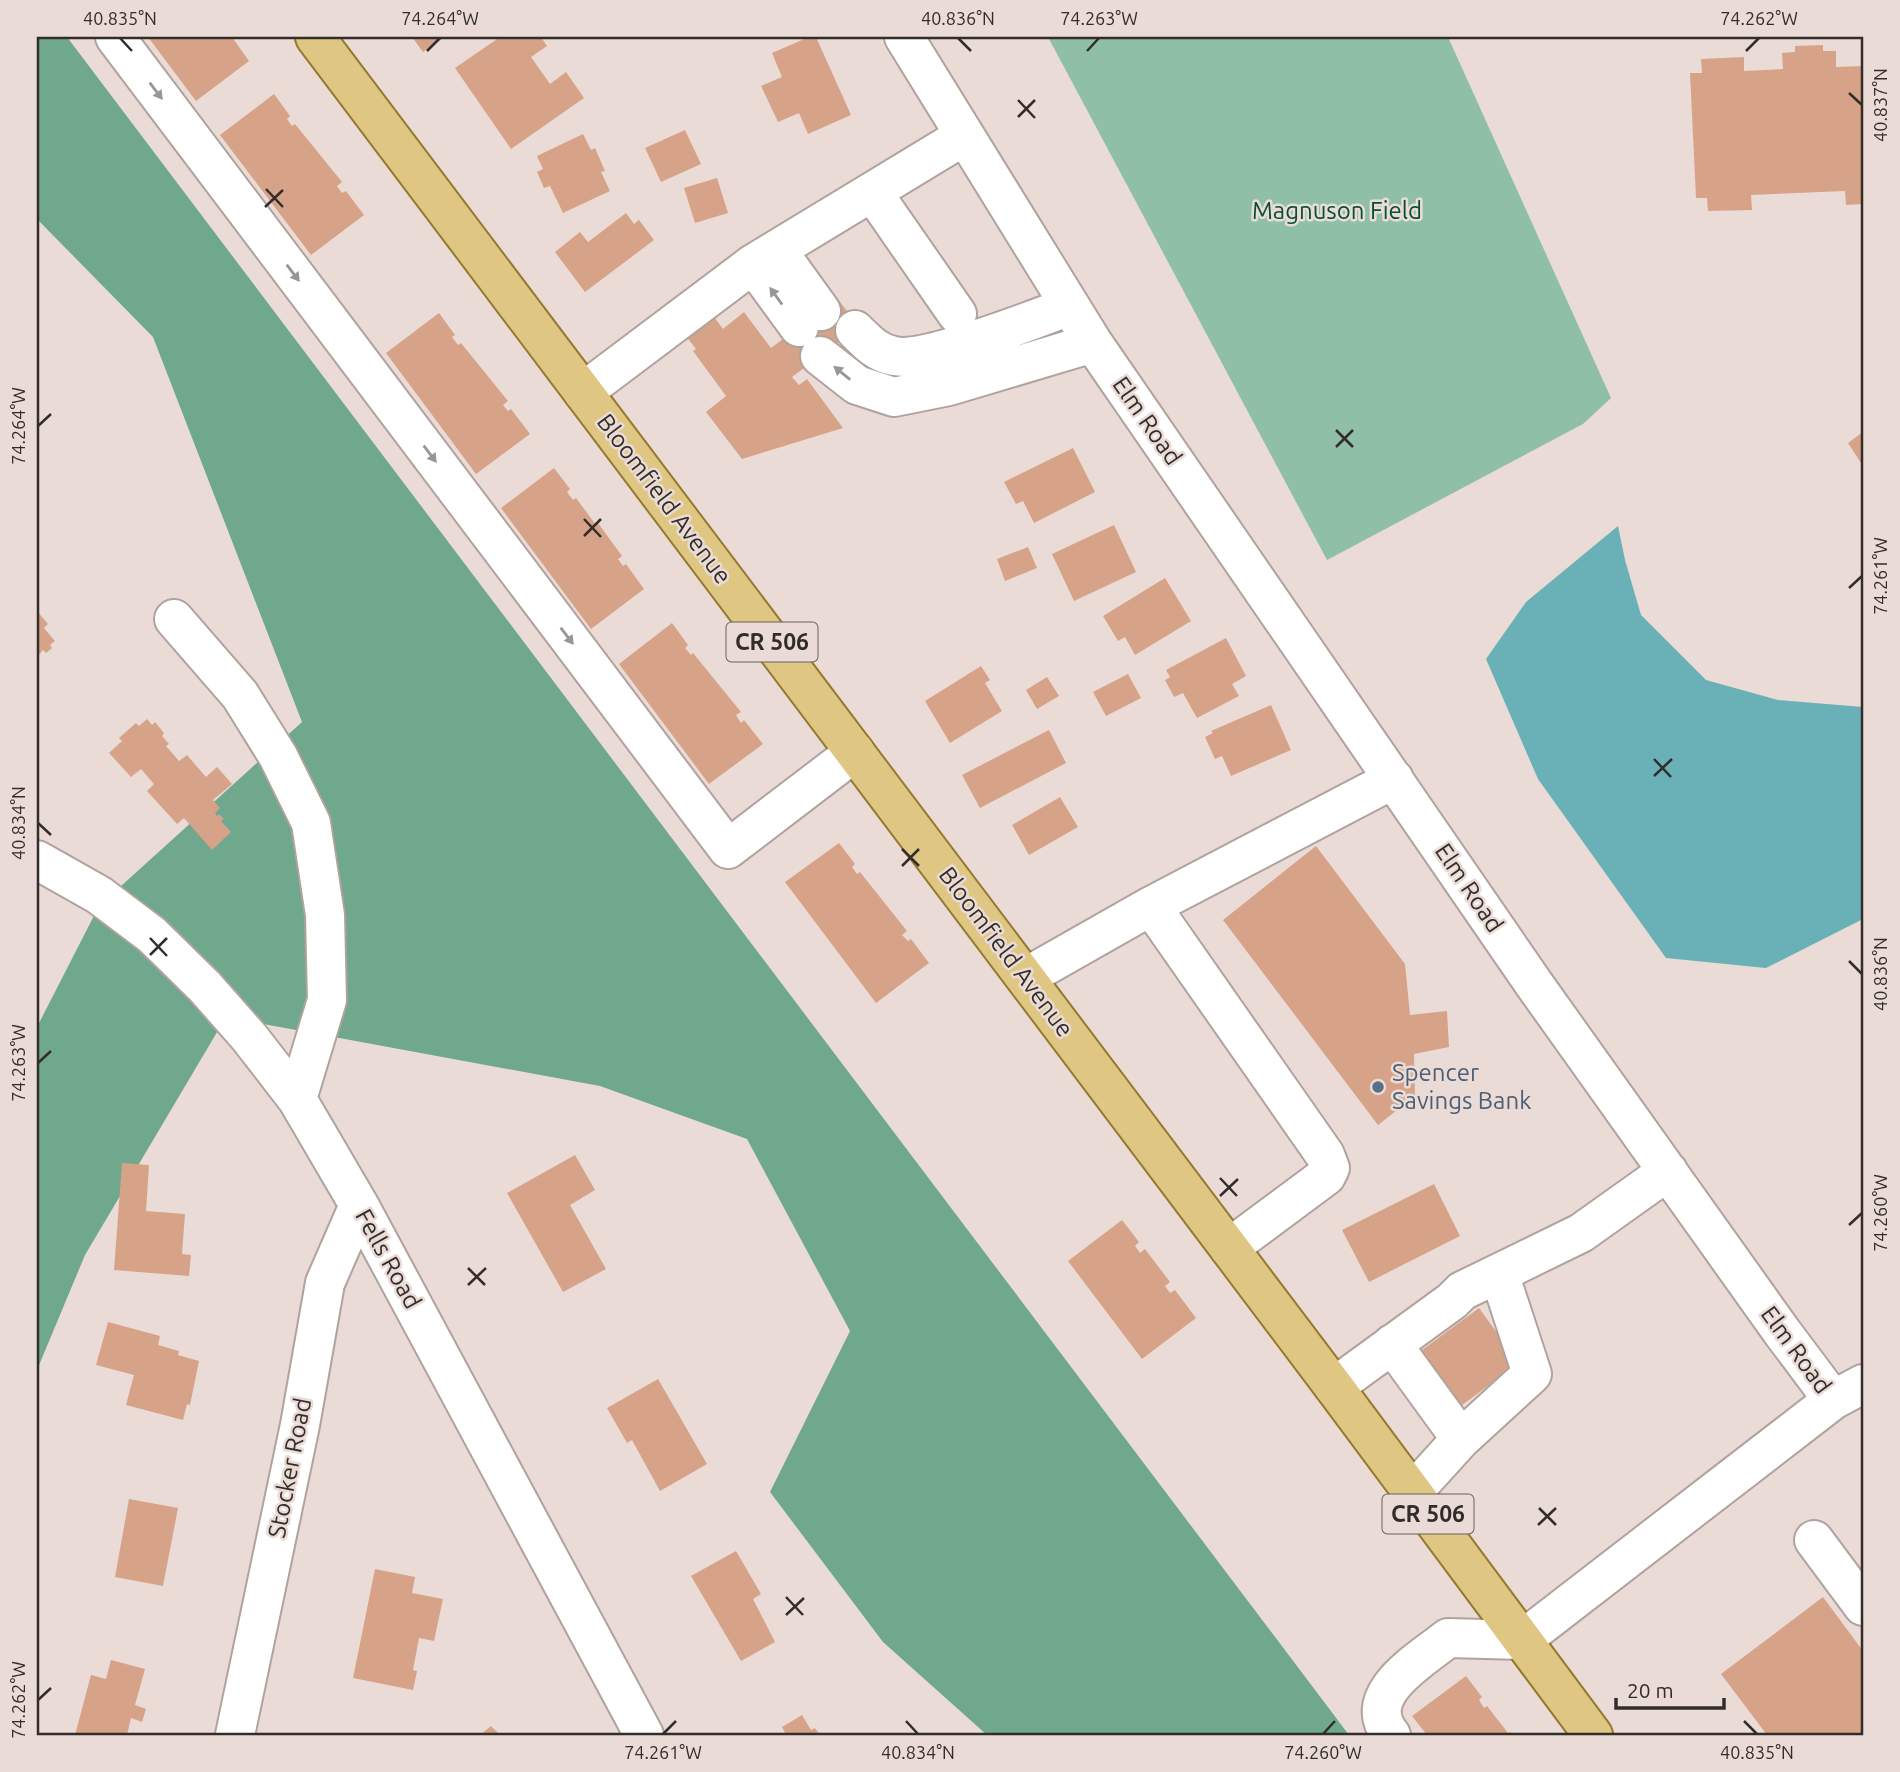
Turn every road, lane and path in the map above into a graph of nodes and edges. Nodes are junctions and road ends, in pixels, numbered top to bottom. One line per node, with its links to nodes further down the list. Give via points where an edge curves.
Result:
1 (115, 37): 11 (street, one-way to 11, via 728,849)
2 (315, 37): 9 (main road, Bloomfield Avenue / CR 506)
3 (905, 37): 4 (street, Elm Road)
4 (964, 136): 5 (street); 8 (street, Elm Road)
5 (873, 193): 6 (street); 7 (street)
6 (774, 252): 8 (street, one-way to 6, via 949,386 894,397 857,385 828,327); 9 (street)
7 (957, 314)
8 (1082, 325): 12 (street, Elm Road)
9 (583, 391): 11 (main road, Bloomfield Avenue / CR 506)
10 (174, 619): 16 (street, via 240,695 278,756 311,823 325,915 327,1000)
11 (855, 752): 15 (main road, Bloomfield Avenue / CR 506)
12 (1394, 779): 14 (street); 17 (street, Elm Road)
13 (37, 860): 16 (street, Fells Road, via 99,894 152,935 205,987)
14 (1151, 906): 15 (street); 19 (street, via 1330,1168 1326,1176)
15 (1026, 977): 19 (main road, Bloomfield Avenue / CR 506)
16 (297, 1099): 18 (street, Fells Road)
17 (1668, 1171): 20 (street, via 1581,1233); 23 (street, Elm Road, via 1782,1332)
18 (359, 1205): 29 (street, Stocker Road, via 325,1283); 30 (street, Fells Road)
19 (1229, 1248): 22 (main road, Bloomfield Avenue / CR 506)
20 (1499, 1273): 21 (street, via 1462,1291); 24 (street, via 1532,1374)
21 (1392, 1344): 22 (street); 24 (street)
22 (1334, 1387): 25 (main road, Bloomfield Avenue / CR 506)
23 (1848, 1392): 28 (street, Elm Road)
24 (1461, 1439): 25 (street)
25 (1412, 1493): 28 (main road, Bloomfield Avenue / CR 506)
26 (1814, 1540): 27 (street)
27 (1863, 1606)
28 (1522, 1640): 31 (street, via 1448,1638 1389,1686 1380,1709); 32 (main road, Bloomfield Avenue / CR 506)
29 (236, 1735)
30 (644, 1735)
31 (1391, 1735)
32 (1592, 1735)

